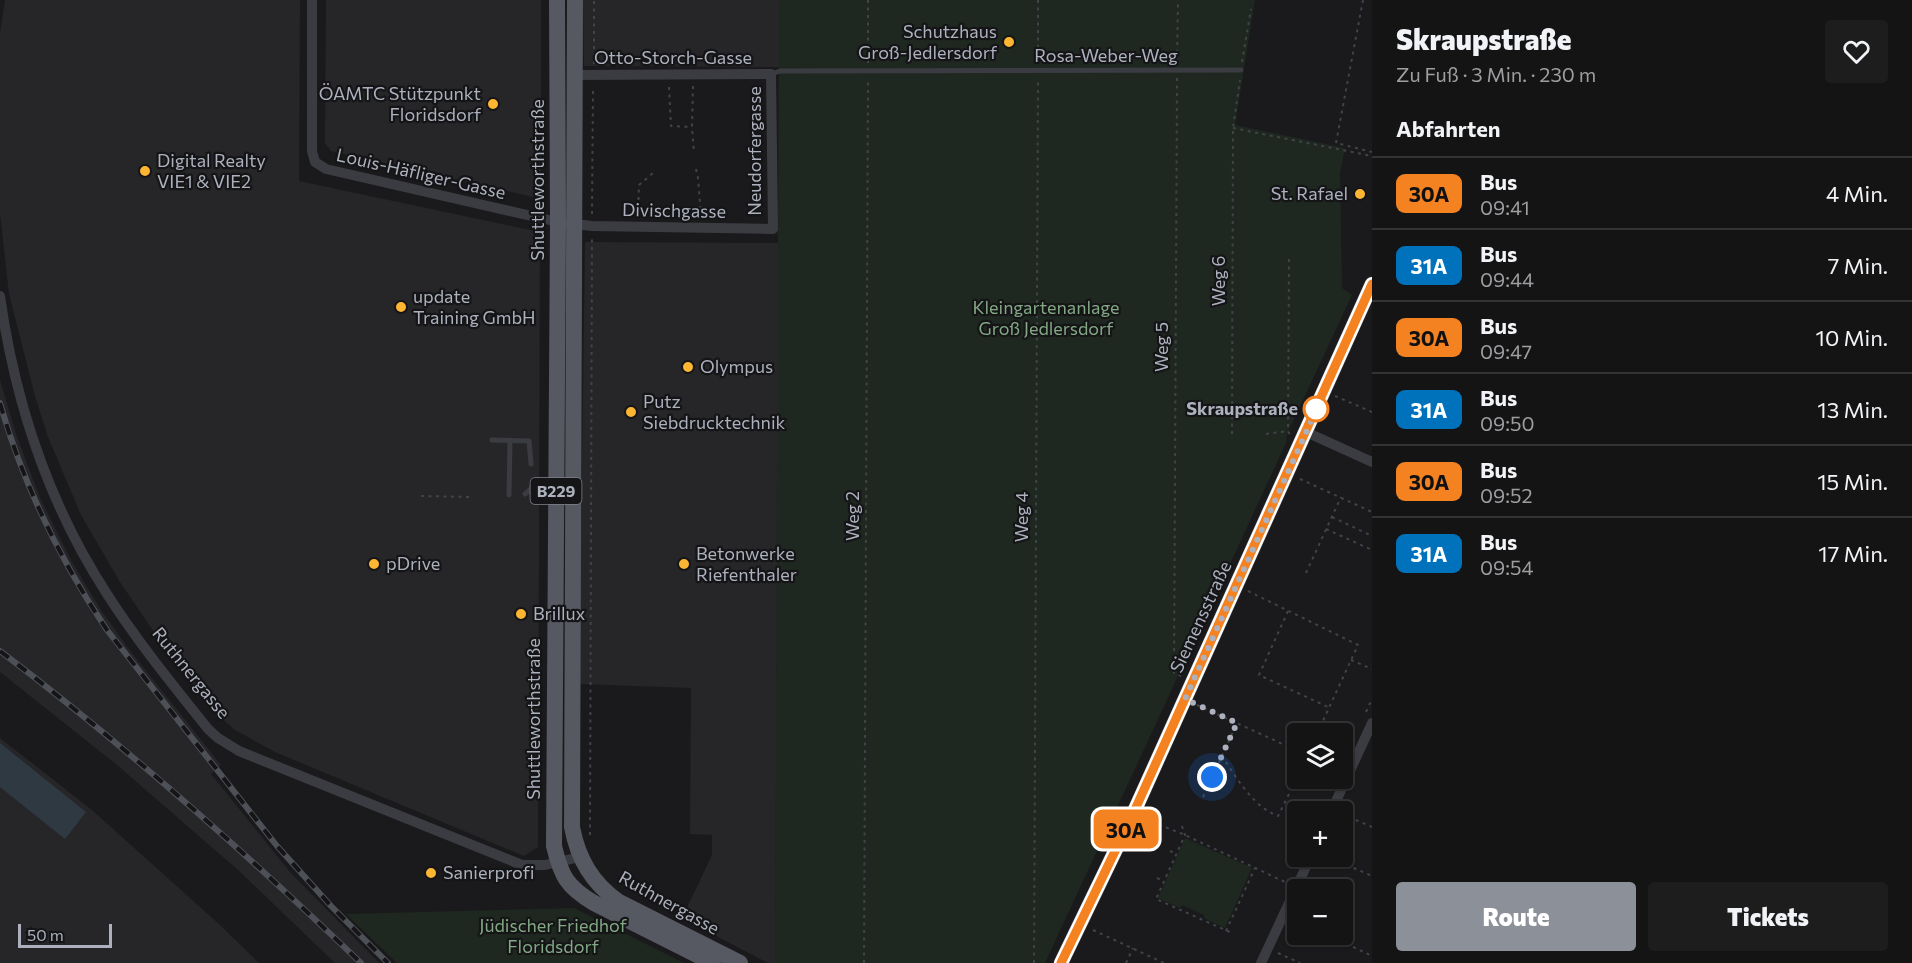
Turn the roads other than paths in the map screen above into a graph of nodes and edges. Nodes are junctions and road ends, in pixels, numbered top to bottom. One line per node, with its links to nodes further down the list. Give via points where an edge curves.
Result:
1 (312, 0): 7 (street, Louis-Häfliger-Gasse, via 310,137 315,162 338,172)
2 (557, 0): 7 (main road, Shuttleworthstraße / B229)
3 (575, 0): 6 (main road, Shuttleworthstraße / B229)
4 (1241, 70): 5 (lane, Rosa-Weber-Weg, via 868,70)
5 (771, 74): 6 (street, Otto-Storch-Gasse); 8 (street, Neudorfergasse)
6 (575, 75): 7 (main road, Shuttleworthstraße / B229)
7 (567, 223): 8 (street, Divischgasse); 21 (main road, Shuttleworthstraße / B229, via 571,814); 22 (main road, Shuttleworthstraße / B229, via 553,793)
8 (772, 229)
9 (1372, 284): 11 (main road, Siemensstraße)
10 (0, 296): 22 (street, Ruthnergasse, via 11,365 24,413 70,530 106,593 208,729 239,750 492,854 522,865)
11 (1303, 438): 14 (street); 26 (main road, Siemensstraße, via 1133,814)
12 (510, 440): 13 (lane); 15 (lane, via 529,441); 18 (lane)
13 (492, 441)
14 (1372, 462)
15 (531, 464)
16 (532, 486): 17 (lane)
17 (525, 494)
18 (509, 495)
19 (1372, 723): 20 (street)
20 (1336, 801)
21 (580, 857): 22 (street, Ruthnergasse); 25 (main road, Ruthnergasse / B229, via 599,886 619,902)
22 (557, 863): 24 (main road, Ruthnergasse / B229, via 569,885 582,896)
23 (1305, 867): 27 (street)
24 (713, 963)
25 (740, 963)
26 (1061, 963)
27 (1261, 963)

